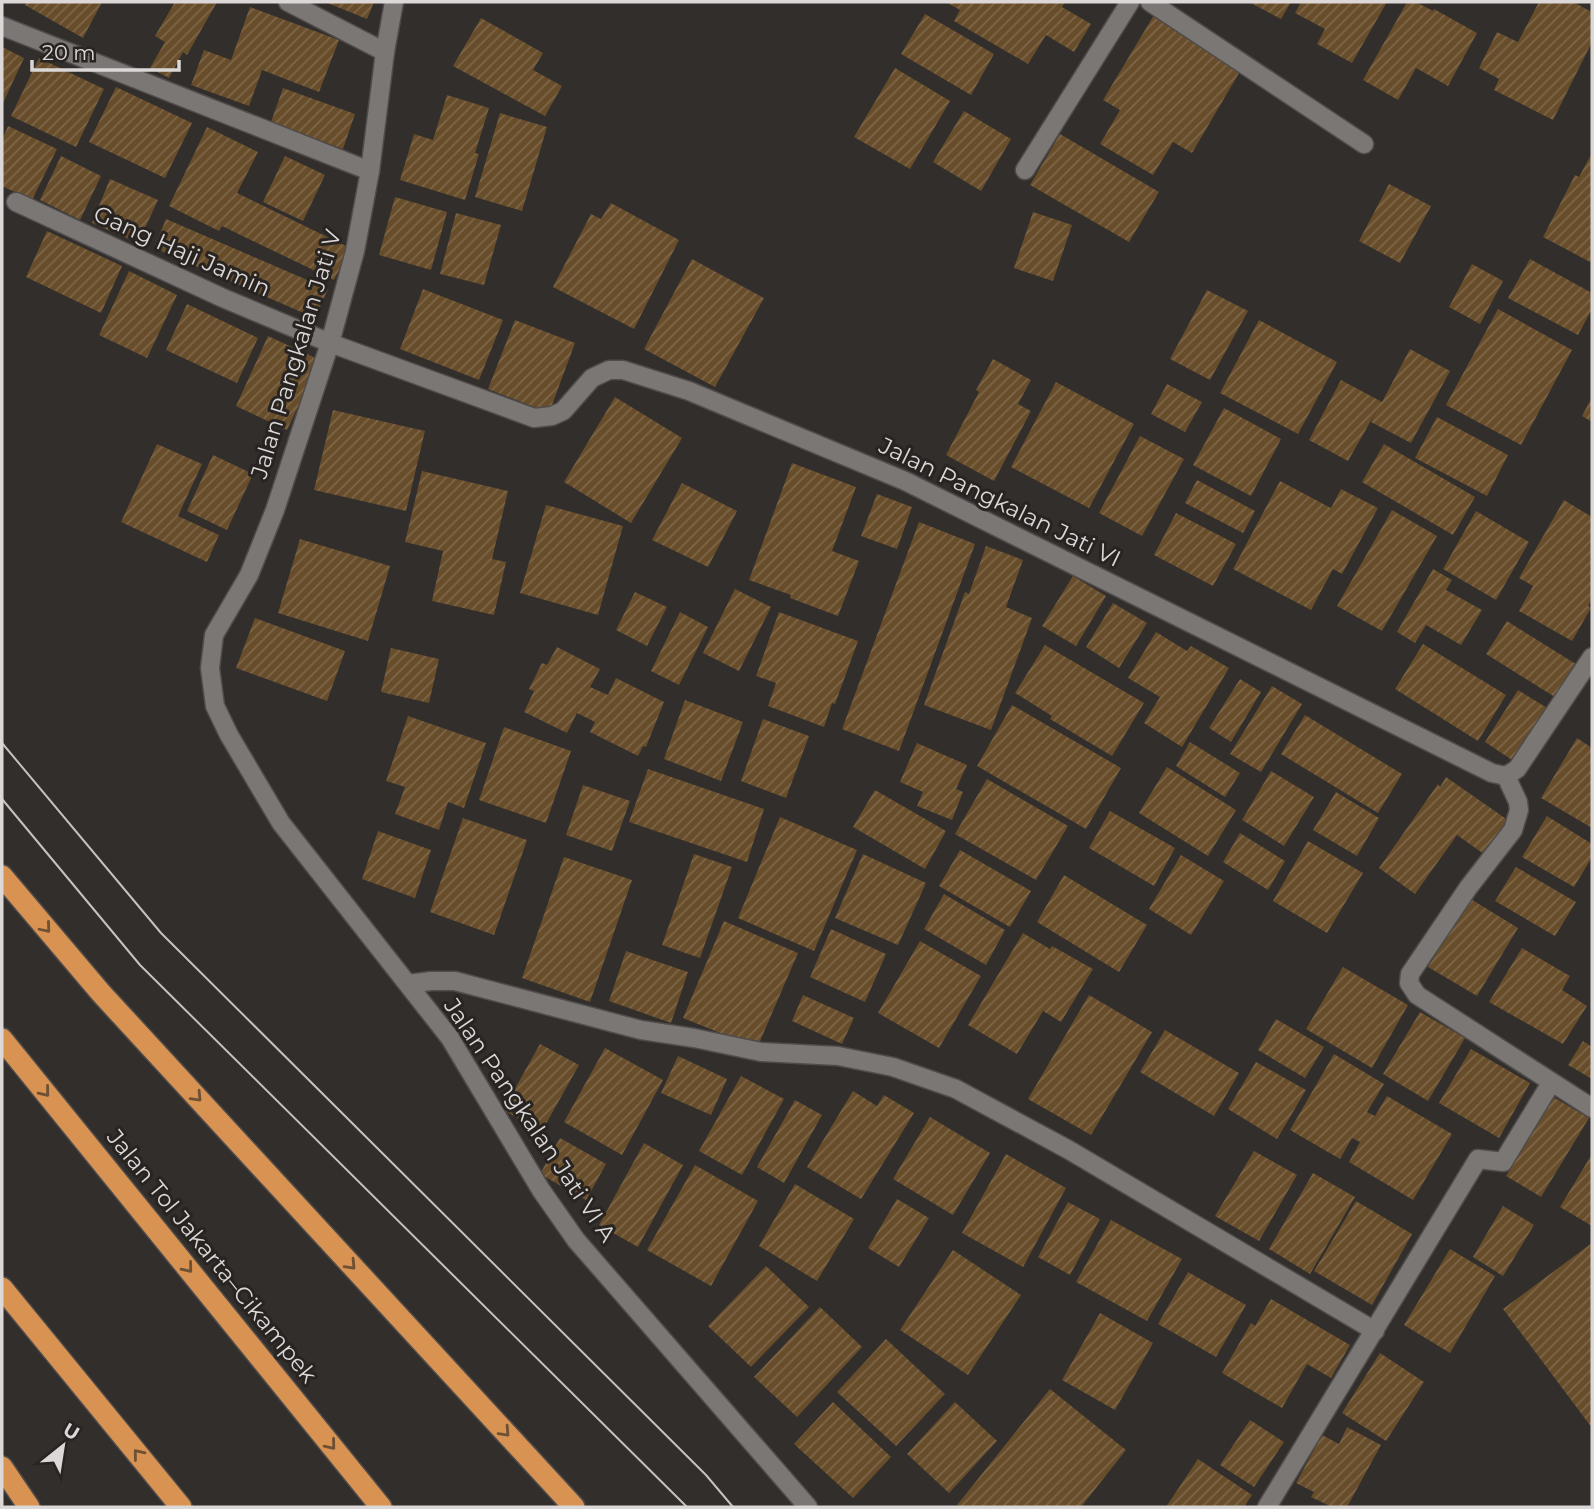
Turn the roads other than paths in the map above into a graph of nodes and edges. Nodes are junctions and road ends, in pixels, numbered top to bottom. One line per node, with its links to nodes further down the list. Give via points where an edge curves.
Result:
1 (288, 2): 6 (street)
2 (394, 2): 6 (street, Jalan Pangkalan Jati V)
3 (1130, 2): 8 (street)
4 (1150, 2): 7 (street)
5 (2, 26): 9 (street)
6 (385, 52): 9 (street, Jalan Pangkalan Jati V)
7 (1364, 144)
8 (1026, 170)
9 (370, 171): 11 (street, Jalan Pangkalan Jati V, via 355,251)
10 (16, 202): 11 (street, Gang Haji Jamin)
11 (330, 343): 13 (street, Jalan Pangkalan Jati V, via 275,510 249,575 214,635 210,668); 14 (street, Jalan Pangkalan Jati VI, via 534,418 563,411 592,379 609,370 623,370 688,391 905,481)
12 (1592, 657): 14 (street, via 1517,769)
13 (215, 706): 16 (street, Jalan Pangkalan Jati VI A, via 281,823)
14 (1506, 776): 18 (street, via 1518,802 1513,830 1468,888 1410,974 1409,983 1417,995)
15 (2, 876): 26 (highway, one-way to 26, via 101,993)
16 (408, 984): 21 (street, via 455,981 641,1030 761,1052 838,1056 892,1067 956,1089 1069,1150); 27 (street, Jalan Pangkalan Jati VI A, via 450,1038 576,1240)
17 (2, 1039): 25 (highway, Jalan Tol Jakarta–Cikampek, one-way to 25)
18 (1551, 1083): 19 (street); 21 (street, via 1503,1162 1478,1159)
19 (1592, 1108)
20 (2, 1287): 24 (highway, one-way to 20)
21 (1375, 1331): 28 (street)
22 (2, 1466): 23 (highway)
23 (29, 1507)
24 (181, 1507)
25 (381, 1507)
26 (574, 1507)
27 (808, 1507)
28 (1267, 1507)

